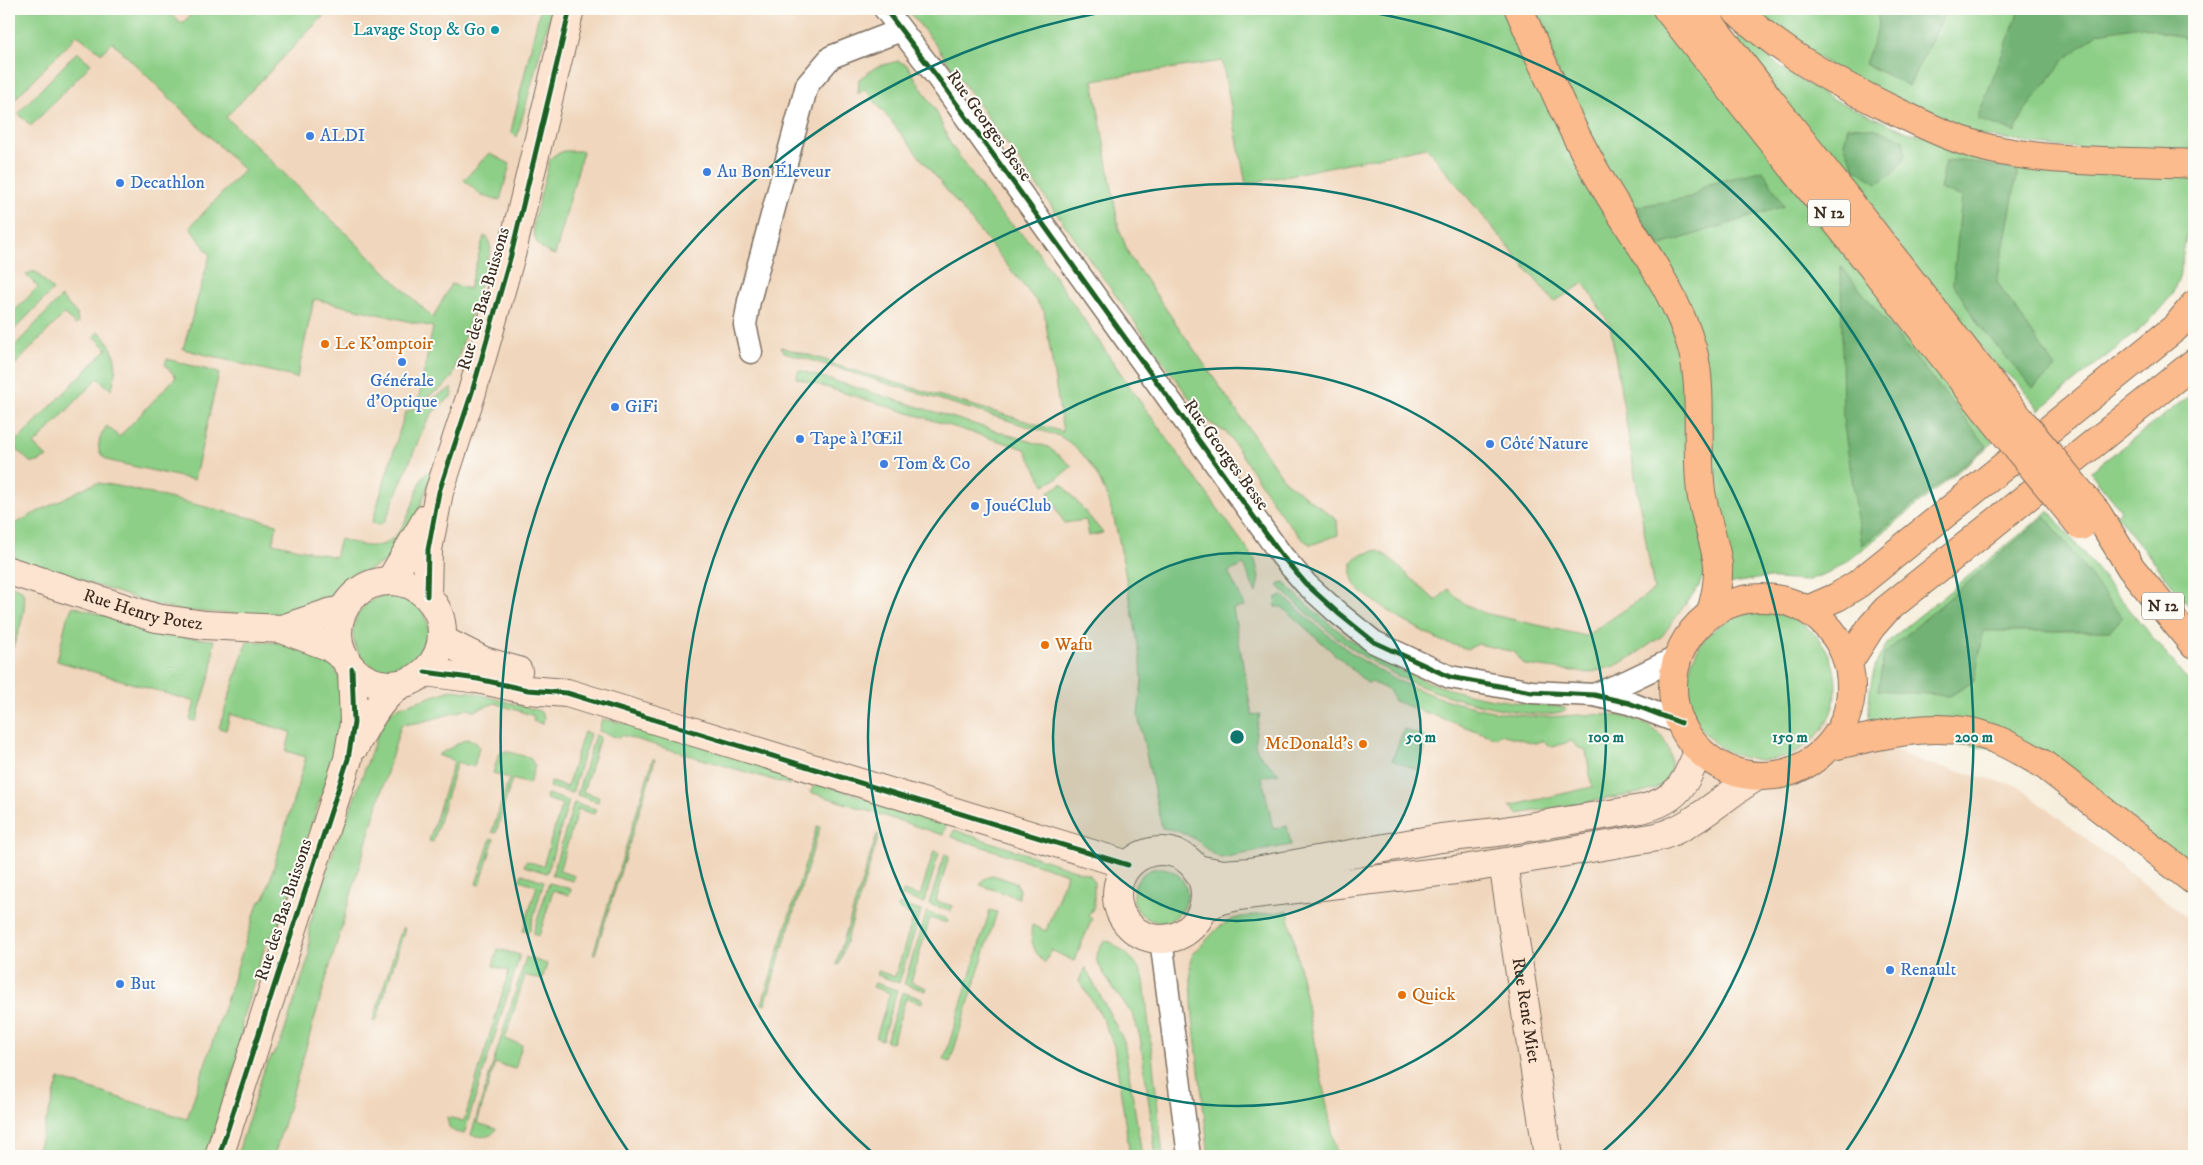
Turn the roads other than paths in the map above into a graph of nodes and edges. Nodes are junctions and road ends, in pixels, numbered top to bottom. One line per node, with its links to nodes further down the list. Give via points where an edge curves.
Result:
1 (570, 9): 13 (street, Rue des Bas Buissons, via 511,254 472,392)
2 (885, 9): 7 (street, Rue Georges Besse)
3 (1519, 9): 19 (main road, via 1581,146 1665,287 1693,350 1701,493 1718,566)
4 (1667, 9): 12 (main road, N 12)
5 (1699, 9): 12 (main road, N 12)
6 (1735, 9): 8 (main road, via 1765,36 1825,75 1959,140 2000,151 2050,158)
7 (901, 30): 10 (street, via 831,57 807,85 749,301 745,325); 28 (street, Rue Georges Besse, via 1282,556 1306,584 1374,642 1450,677 1532,692)
8 (2194, 164)
9 (2194, 304): 18 (main road, via 2182,322 1858,584)
10 (751, 352)
11 (2194, 363): 24 (main road, via 1886,610)
12 (1993, 402): 22 (main road, N 12, bridge)
13 (439, 492): 15 (street, Rue des Bas Buissons); 16 (street, Rue des Bas Buissons, via 428,550)
14 (9, 571): 20 (street, Rue Henry Potez, via 156,618 205,626)
15 (390, 581): 16 (street, via 410,584); 17 (street, via 376,582 363,588)
16 (427, 596): 21 (street, via 440,616)
17 (343, 610): 20 (street, Rue Henry Potez); 25 (street, via 338,634)
18 (1807, 610): 19 (main road, via 1791,603 1758,598 1726,605); 24 (main road, via 1832,632)
19 (1711, 613): 23 (main road, via 1686,640)
20 (282, 629): 25 (street, Rue Henry Potez, via 328,646)
21 (442, 640): 26 (street, via 436,658); 27 (street, via 484,661 541,678)
22 (2194, 645)
23 (1678, 657): 28 (street, Rue Georges Besse); 29 (main road, via 1673,683)
24 (1848, 663): 30 (main road, via 1851,681 1846,716)
25 (349, 664): 26 (street, via 374,683 387,685); 32 (street, Rue des Bas Buissons, via 354,723)
26 (413, 678): 27 (street, via 478,679 528,690); 32 (street, Rue des Bas Buissons, via 388,693)
27 (567, 693): 35 (street)
28 (1594, 695): 29 (street, Rue Georges Besse, via 1629,703)
29 (1681, 723): 31 (main road)
30 (1828, 747): 33 (main road, via 1814,760 1796,769 1778,775); 37 (main road, via 1916,730 1967,732 1993,738 2043,764)
31 (1699, 750): 33 (main road, via 1726,769); 36 (street, via 1687,778 1673,796 1641,809 1441,838 1250,872 1223,874)
32 (348, 759): 40 (street, Rue des Bas Buissons)
33 (1758, 776): 34 (street, via 1688,824 1667,834)
34 (1503, 863): 38 (street, via 1238,896 1220,900); 42 (street, Rue René Miet)
35 (1128, 865): 36 (street, via 1143,854 1162,851 1180,856); 39 (street, via 1117,889 1119,910 1133,930)
36 (1196, 869): 38 (street, via 1204,888)
37 (2194, 881)
38 (1203, 909): 39 (street, via 1198,919 1184,932)
39 (1161, 939): 41 (street)
40 (219, 1156)
41 (1189, 1156)
42 (1548, 1156)

